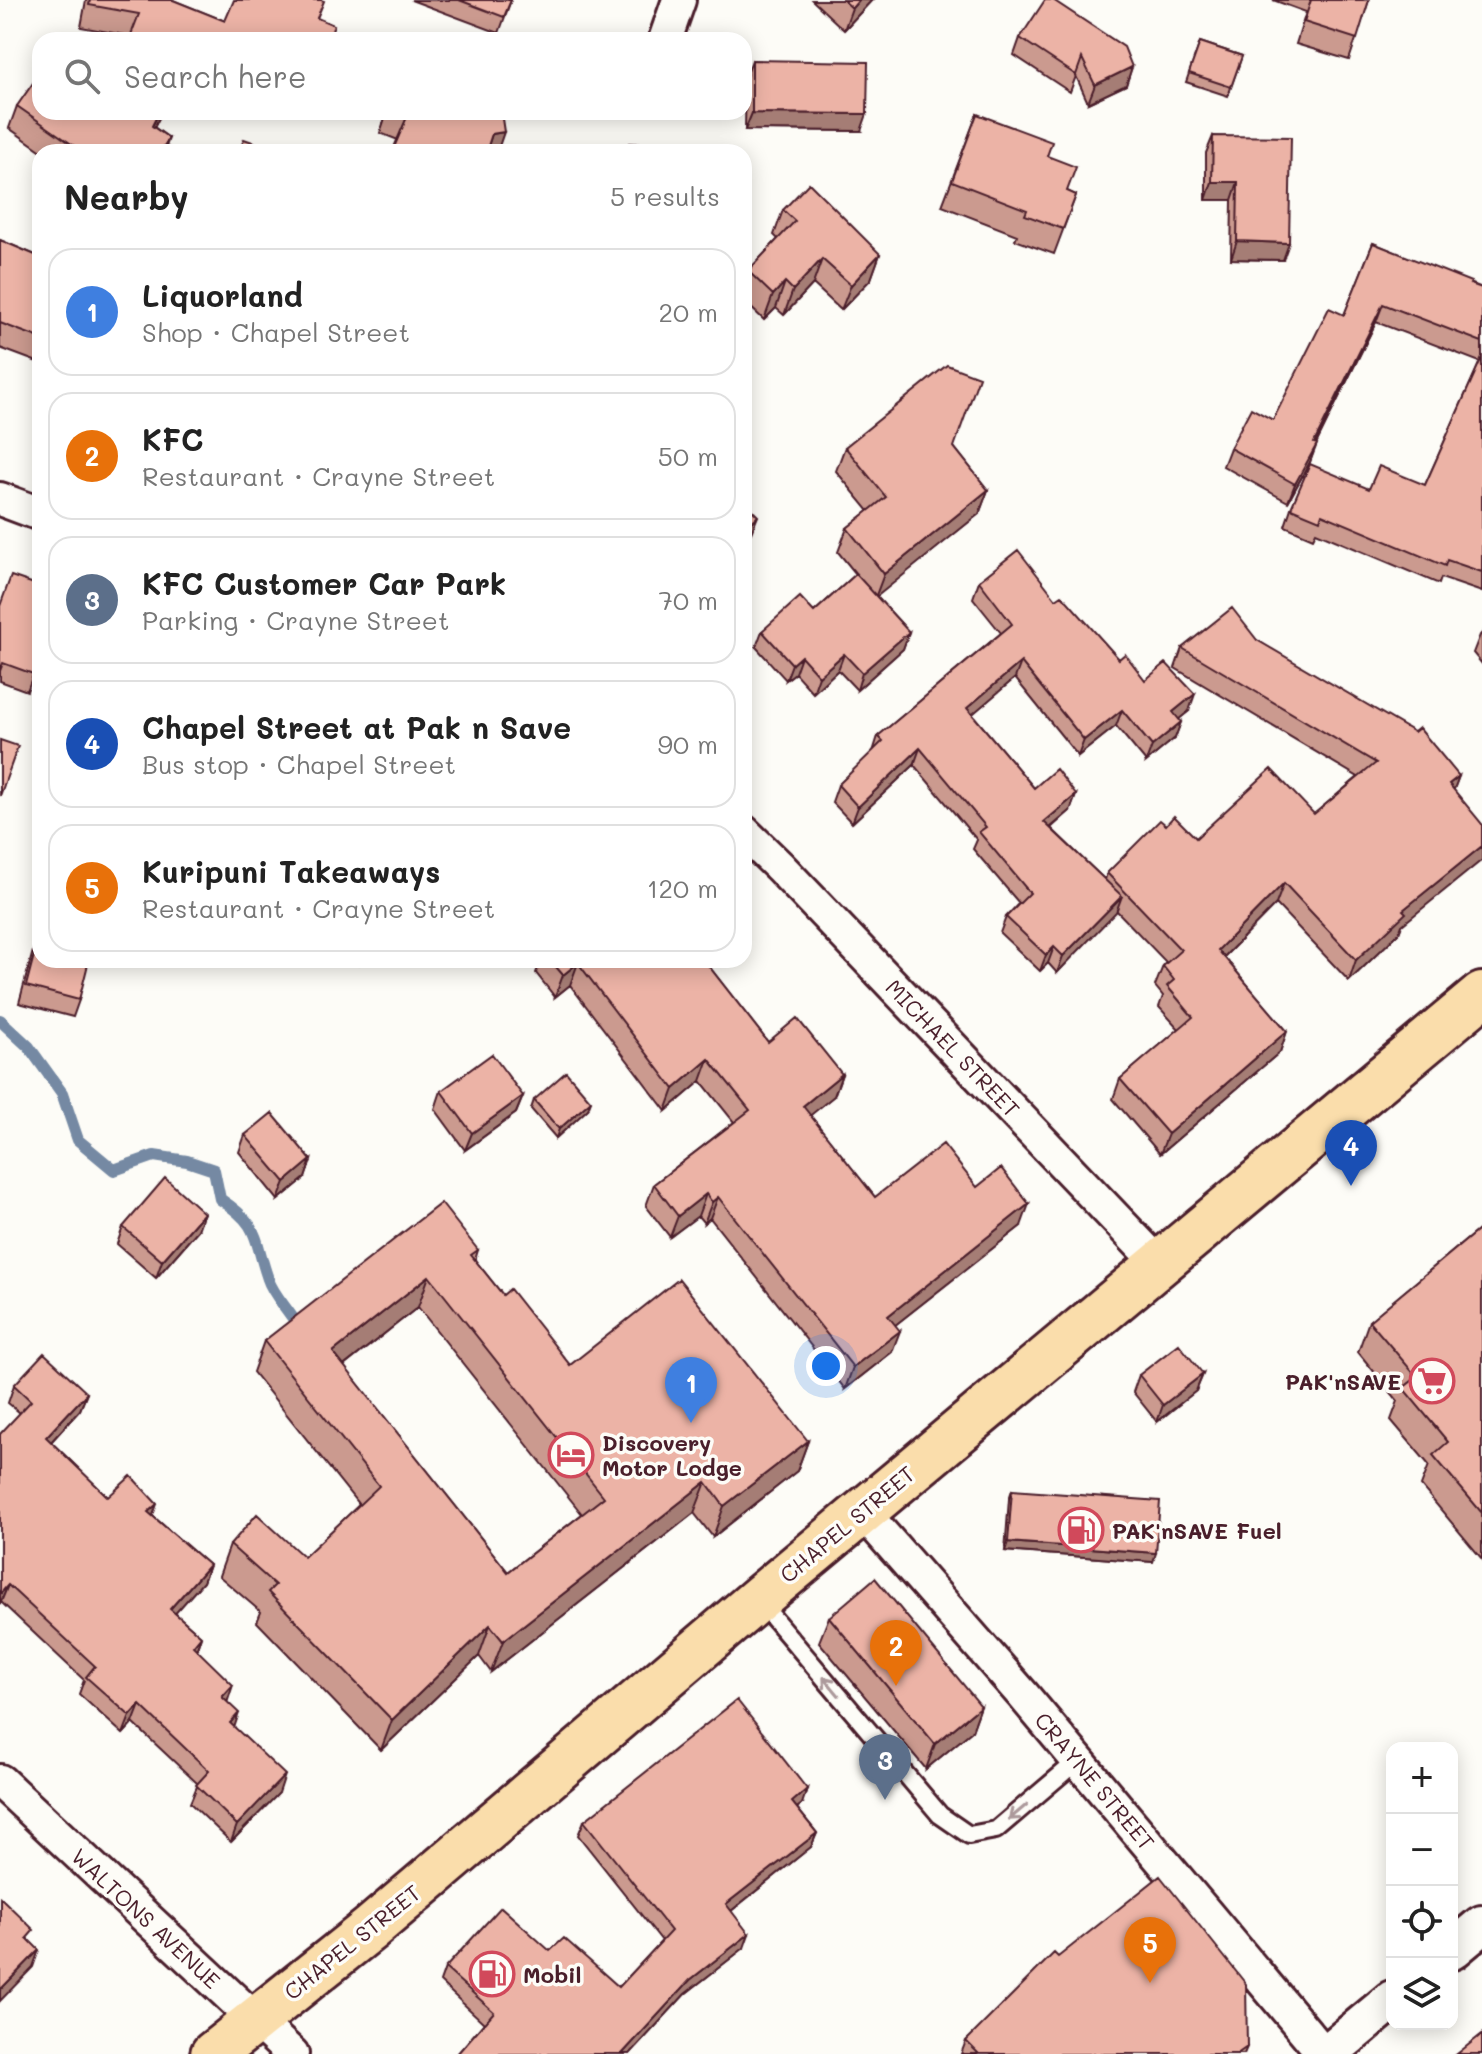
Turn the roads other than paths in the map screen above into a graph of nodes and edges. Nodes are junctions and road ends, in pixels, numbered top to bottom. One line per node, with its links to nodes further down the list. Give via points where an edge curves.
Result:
1 (679, 0): 2 (street)
2 (668, 32)
3 (0, 499): 4 (street)
4 (32, 511)
5 (752, 840): 7 (street, MICHAEL STREET)
6 (1482, 995): 7 (highway, CHAPEL STREET)
7 (1160, 1265): 8 (highway, CHAPEL STREET)
8 (862, 1511): 9 (highway, CHAPEL STREET); 10 (street, CRAYNE STREET)
9 (758, 1599): 10 (lane, one-way to 9, via 996,1830 969,1835 940,1815); 15 (highway, CHAPEL STREET, via 370,1929)
10 (1077, 1761): 18 (street, CRAYNE STREET)
11 (0, 1781): 15 (street, WALTONS AVENUE)
12 (1482, 1925): 13 (street)
13 (1458, 1945)
14 (1386, 2005): 18 (street)
15 (254, 2020): 16 (highway, CHAPEL STREET); 17 (street, WALTONS AVENUE)
16 (213, 2054)
17 (292, 2054)
18 (1326, 2054)

